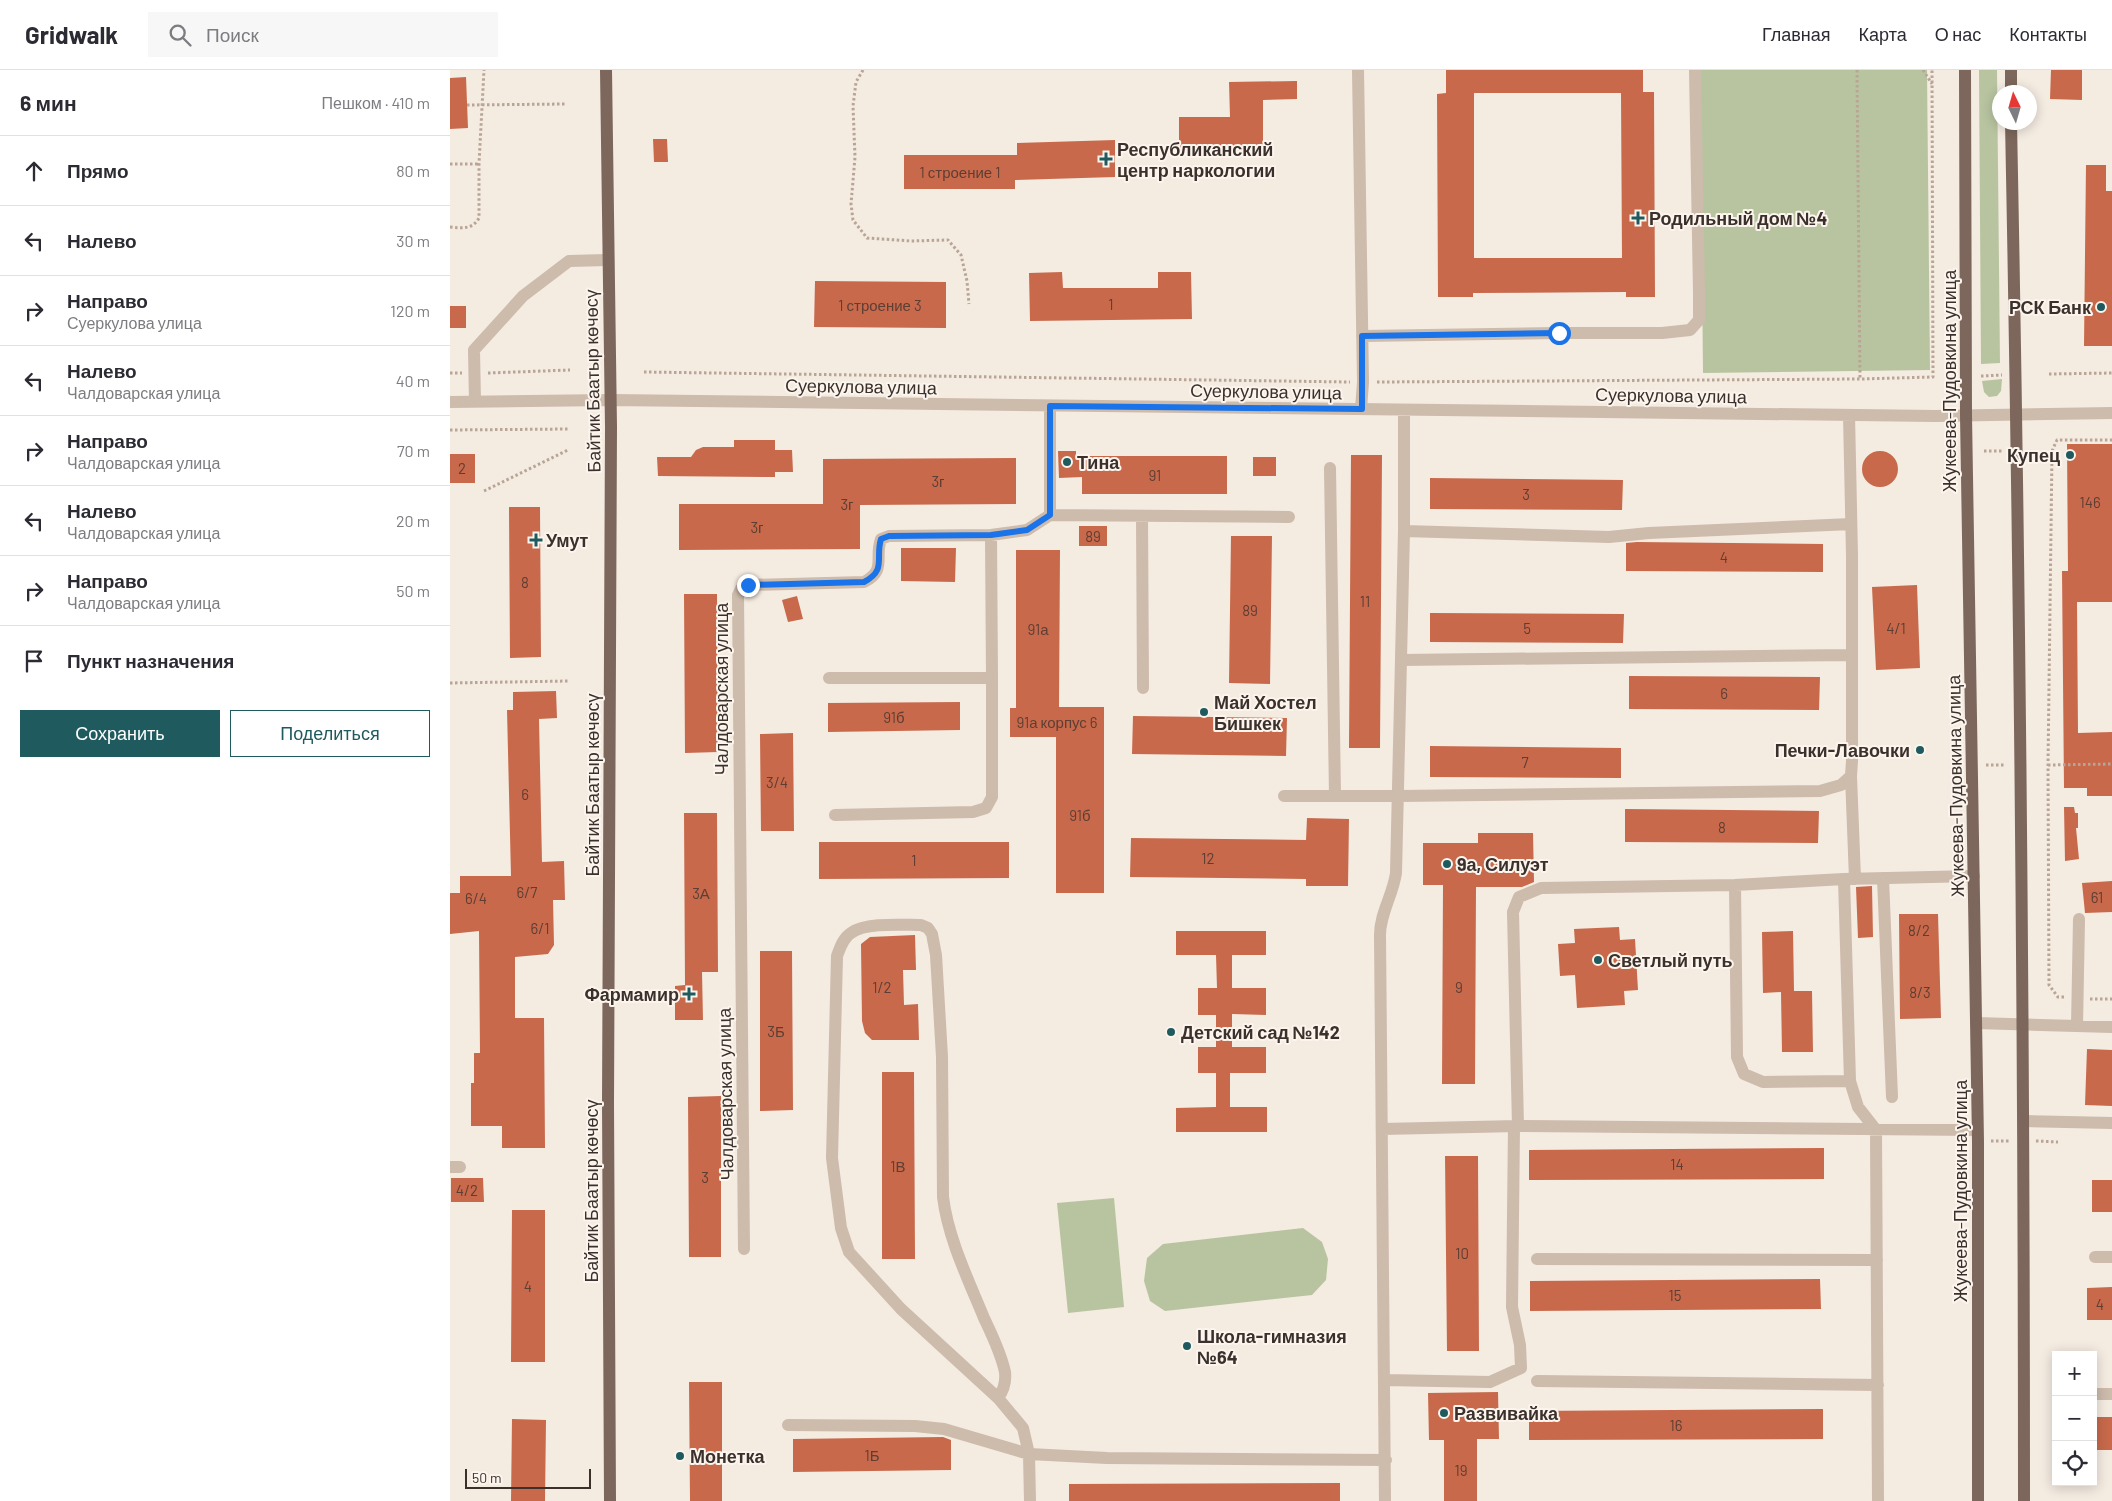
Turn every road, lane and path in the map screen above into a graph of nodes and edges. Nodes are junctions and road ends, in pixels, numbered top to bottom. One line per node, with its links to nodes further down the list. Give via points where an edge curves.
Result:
1 (484, 70): 15 (path)
2 (606, 70): 20 (main road, Байтик Баатыр көчөсү)
3 (863, 70): 21 (path, via 856,82 854,106 853,220 867,238 911,242 948,240 961,255)
4 (1358, 70): 22 (street)
5 (1695, 70): 22 (street, via 1699,320 1690,330)
6 (1857, 70): 31 (path)
7 (1923, 70): 11 (path)
8 (1932, 70): 11 (path)
9 (1965, 70): 42 (main road, Жукеева-Пудовкина улица)
10 (2011, 70): 12 (main road)
11 (1932, 85): 31 (path, via 1933,377)
12 (2011, 85)
13 (565, 104): 15 (path)
14 (467, 105): 15 (path)
15 (483, 105): 18 (path)
16 (2011, 130): 41 (main road)
17 (450, 164): 18 (path)
18 (479, 164): 19 (path, via 479,218 469,228)
19 (450, 228)
20 (607, 260): 26 (street, via 569,261 522,296 474,350); 33 (main road, Байтик Баатыр көчөсү)
21 (969, 304)
22 (1362, 336): 32 (street)
23 (570, 370): 26 (path)
24 (644, 372): 32 (path)
25 (450, 373): 26 (path)
26 (474, 373): 35 (street)
27 (2112, 373): 28 (path)
28 (2049, 374)
29 (2002, 375): 30 (path)
30 (1981, 376)
31 (1860, 379): 32 (path)
32 (1363, 382): 37 (street)
33 (610, 400): 35 (street, Суеркулова улица); 36 (street, Суеркулова улица); 108 (main road, Байтик Баатыр көчөсү)
34 (450, 402): 35 (street, Суеркулова улица)
35 (475, 402)
36 (1050, 406): 37 (street, Суеркулова улица); 51 (street)
37 (1362, 409): 38 (street, Суеркулова улица)
38 (1404, 410): 40 (street, Суеркулова улица); 55 (street)
39 (2112, 413): 41 (street, Суеркулова улица)
40 (1849, 415): 42 (street, Суеркулова улица); 54 (street)
41 (2018, 415): 42 (street, Суеркулова улица); 81 (main road)
42 (1966, 416): 73 (main road, Жукеева-Пудовкина улица)
43 (568, 429): 44 (path)
44 (450, 430)
45 (2112, 440): 67 (path, via 2057,440 2052,450)
46 (568, 450): 50 (path)
47 (1984, 451): 48 (path)
48 (2004, 451)
49 (1330, 468): 70 (street)
50 (484, 491)
51 (1050, 515): 52 (street); 56 (street, Чалдоварская улица, via 1027,530)
52 (1142, 516): 53 (street); 63 (street)
53 (1289, 517)
54 (1850, 524): 55 (street, via 1609,537); 57 (street)
55 (1404, 531): 58 (street)
56 (991, 535): 60 (street); 94 (street, Чалдоварская улица, via 889,536 881,539 879,566 874,577 864,582 748,585 738,595)
57 (1852, 656): 58 (street); 68 (street)
58 (1401, 660): 71 (street)
59 (829, 678): 60 (street)
60 (992, 678): 72 (street, via 992,797 986,808 973,812)
61 (569, 680): 62 (path)
62 (450, 683)
63 (1143, 688)
64 (2112, 764): 67 (path)
65 (1986, 765): 66 (path)
66 (2005, 765)
67 (2048, 765): 78 (path, via 2048,985 2058,997)
68 (1851, 776): 71 (street, via 1841,786 1820,791); 75 (street)
69 (1284, 796): 70 (street)
70 (1335, 796): 71 (street)
71 (1399, 796): 89 (street, via 1394,886 1380,922)
72 (835, 815)
73 (1974, 876): 74 (street); 80 (main road, Жукеева-Пудовкина улица)
74 (1883, 878): 75 (street); 85 (street)
75 (1850, 879): 76 (street); 84 (street)
76 (1735, 885): 84 (street, via 1738,1057 1744,1074 1763,1082); 88 (street, via 1541,888 1519,896 1513,912)
77 (2079, 919): 78 (street)
78 (2077, 999): 79 (path); 82 (street)
79 (2112, 999)
80 (1976, 1023): 81 (street); 91 (main road, Жукеева-Пудовкина улица)
81 (2023, 1024): 82 (street); 86 (main road)
82 (2077, 1026): 83 (street)
83 (2112, 1027)
84 (1850, 1081): 90 (street, via 1858,1108)
85 (1892, 1097)
86 (2024, 1121): 87 (street); 92 (main road)
87 (2112, 1123)
88 (1516, 1126): 89 (street); 90 (street); 99 (street, via 1512,1308 1521,1368 1490,1382)
89 (1382, 1129): 99 (street)
90 (1876, 1130): 91 (street); 98 (street)
91 (1977, 1135): 92 (path); 112 (main road, Жукеева-Пудовкина улица)
92 (2024, 1141): 93 (path); 113 (main road)
93 (2058, 1142)
94 (744, 1249)
95 (2095, 1257): 96 (street)
96 (2112, 1257)
97 (1537, 1260): 98 (street)
98 (1877, 1260): 101 (street)
99 (1385, 1380): 107 (street)
100 (1537, 1381): 101 (street)
101 (1878, 1384): 111 (street)
102 (2097, 1394): 103 (street)
103 (2112, 1394)
104 (998, 1398): 104 (street, via 901,1309 849,1252 841,1228 832,1158 837,956 846,936 867,926 921,925 932,934 942,1057 946,1219 1000,1353 1005,1378 1003,1392); 106 (street, via 1024,1428)
105 (788, 1425): 106 (street, via 944,1428)
106 (1029, 1454): 107 (street, via 1107,1458); 109 (street)
107 (1386, 1460): 110 (street)
108 (610, 1501)
109 (1030, 1501)
110 (1385, 1501)
111 (1878, 1501)
112 (1978, 1501)
113 (2024, 1501)

